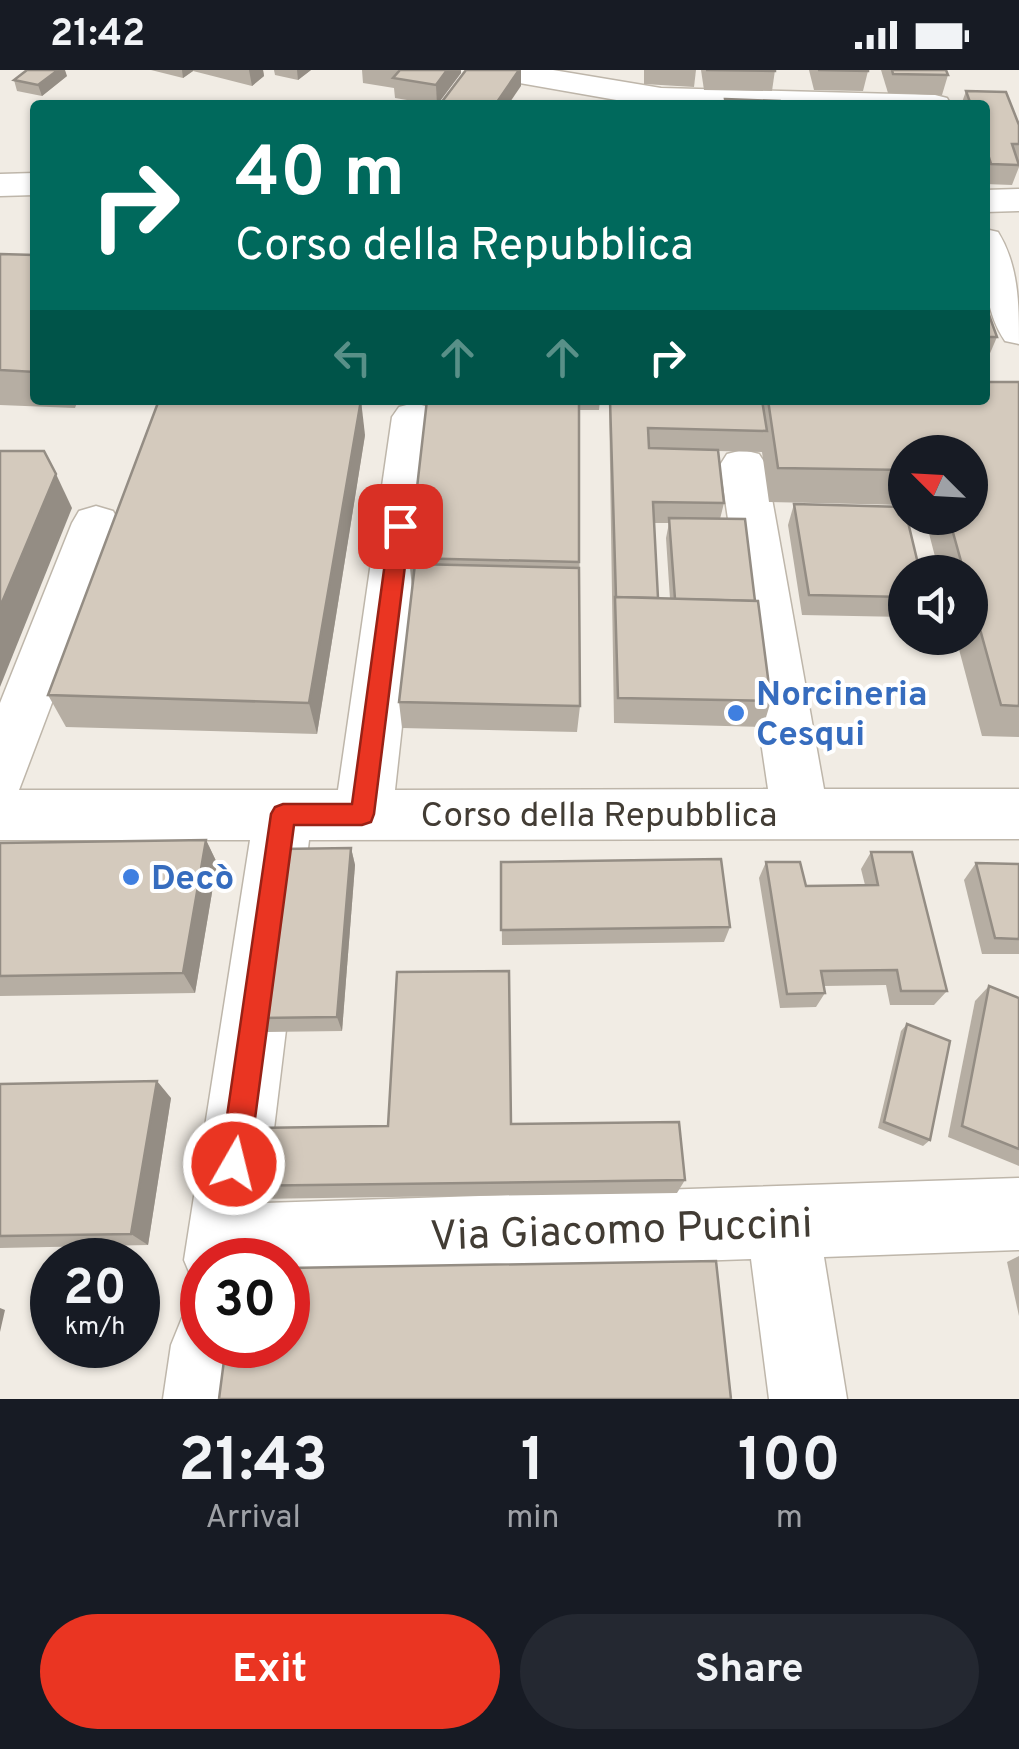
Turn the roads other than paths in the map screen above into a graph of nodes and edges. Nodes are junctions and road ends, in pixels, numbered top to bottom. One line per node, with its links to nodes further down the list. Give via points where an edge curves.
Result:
1 (496, 70): 2 (street, via 661,98)
2 (739, 100)
3 (30, 184): 4 (street)
4 (0, 185)
5 (990, 200): 6 (street)
6 (1019, 200)
7 (990, 254): 8 (street)
8 (1019, 332)
9 (414, 417): 14 (street)
10 (743, 465): 15 (street)
11 (96, 523): 12 (street)
12 (0, 773)
13 (283, 814): 14 (street, Corso della Repubblica); 17 (street, Corso della Repubblica); 20 (street)
14 (362, 814): 15 (street, Corso della Repubblica)
15 (800, 814): 16 (street, Corso della Repubblica)
16 (1019, 814)
17 (0, 815)
18 (1019, 1214): 19 (street, Via Giacomo Puccini)
19 (782, 1223): 21 (street, Via Giacomo Puccini); 24 (street)
20 (224, 1238)
21 (310, 1247)
22 (206, 1368): 23 (street)
23 (202, 1399)
24 (808, 1399)

